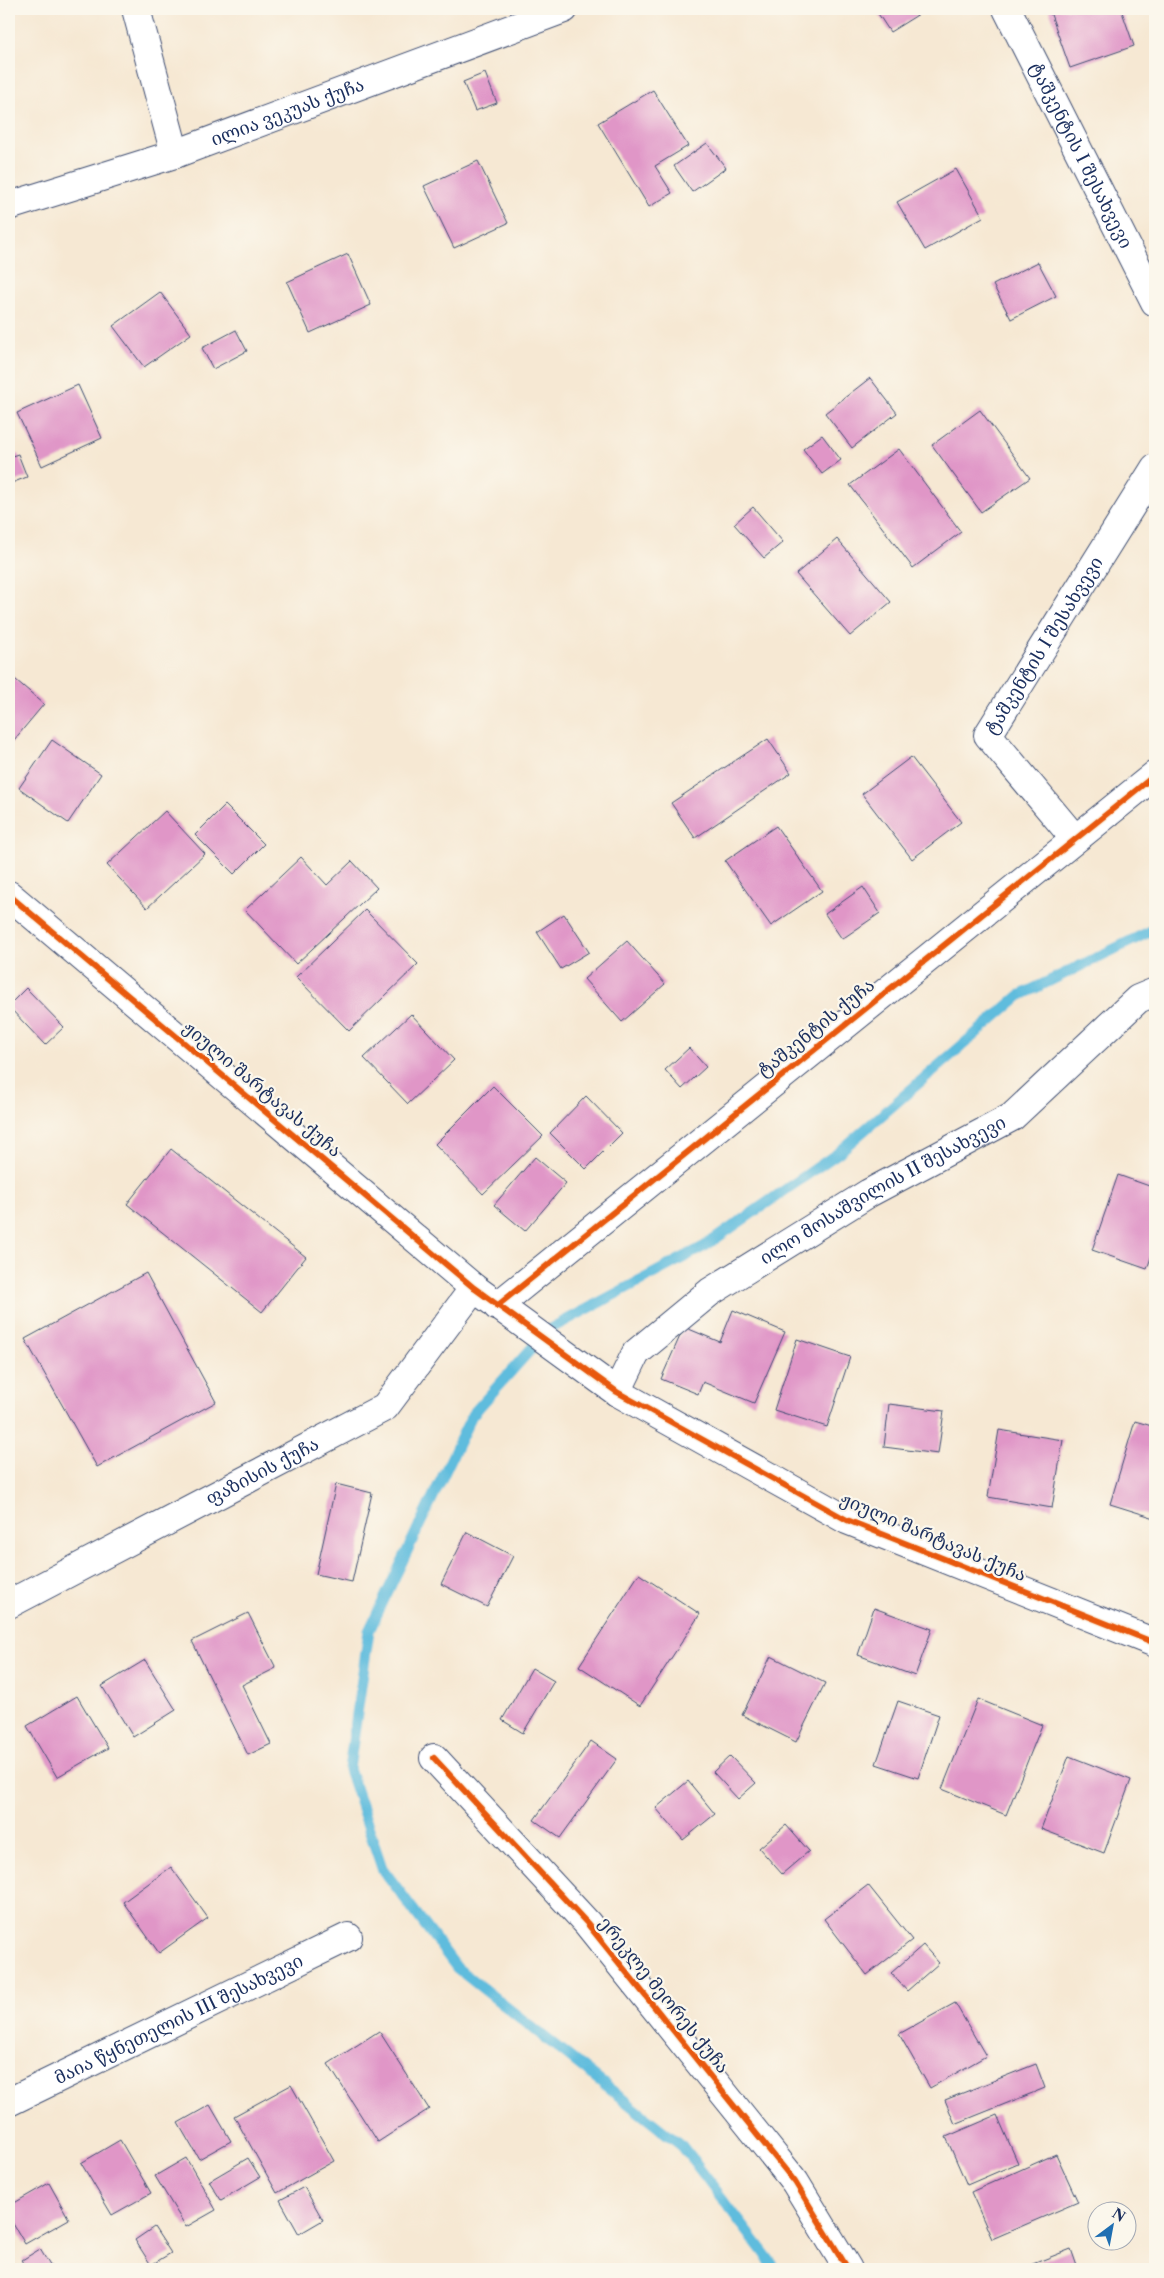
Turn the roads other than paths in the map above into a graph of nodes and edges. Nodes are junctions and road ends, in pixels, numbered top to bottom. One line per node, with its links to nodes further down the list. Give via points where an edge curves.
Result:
1 (136, 9): 4 (street)
2 (564, 9): 4 (street, ილია ვეკუას ქუჩა)
3 (1007, 9): 6 (street, ტაშკენტის I შესახვევი)
4 (175, 154): 5 (street, ილია ვეკუას ქუჩა)
5 (9, 206)
6 (1155, 302)
7 (1155, 468): 9 (street, ტაშკენტის I შესახვევი, via 988,735)
8 (1155, 775): 9 (street, ტაშკენტის ქუჩა)
9 (1075, 839): 13 (street, ტაშკენტის ქუჩა)
10 (9, 895): 12 (street, ჟიული შარტავას ქუჩა)
11 (1155, 992): 14 (street, ილო მოსაშვილის II შესახვევი, via 1138,999 1012,1117 869,1193 710,1292 636,1353)
12 (474, 1288): 13 (street, ჟიული შარტავას ქუჩა); 15 (street, ფაზისის ქუჩა, via 385,1407)
13 (497, 1306): 14 (street, ჟიული შარტავას ქუჩა)
14 (617, 1392): 16 (street, ჟიული შარტავას ქუჩა, via 847,1520)
15 (9, 1604)
16 (1155, 1643)
17 (434, 1758): 20 (street, ერეკლე მეორეს ქუჩა, via 587,1923 795,2182)
18 (348, 1937): 19 (street, მაია წყნეთელის III შესახვევი)
19 (9, 2102)
20 (848, 2269)

